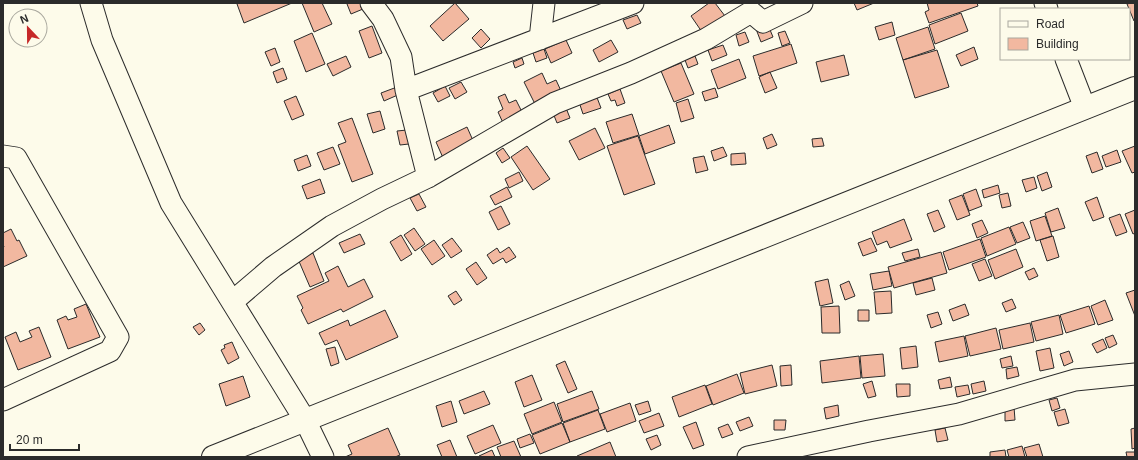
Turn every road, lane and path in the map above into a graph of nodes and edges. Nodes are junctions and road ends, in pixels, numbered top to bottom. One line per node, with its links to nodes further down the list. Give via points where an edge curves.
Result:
1 (91, 3): 13 (street, via 102,40 171,203)
2 (371, 3): 9 (street, via 383,19 401,57)
3 (544, 3): 6 (street)
4 (633, 3): 6 (street)
5 (802, 3): 12 (street, via 763,22 751,12 706,39 631,73 555,103)
6 (540, 39): 9 (street)
7 (1066, 60): 10 (street)
8 (1135, 88): 10 (street)
9 (406, 90): 12 (street)
10 (1085, 108): 16 (street)
11 (3, 156): 15 (street, via 16,158 118,337 110,351)
12 (428, 177): 13 (street, via 382,198 332,226 273,267)
13 (232, 302): 16 (street)
14 (1135, 374): 19 (street, via 1075,380 959,414)
15 (3, 400)
16 (305, 420): 17 (street); 18 (street)
17 (213, 457)
18 (323, 457)
19 (748, 457)

